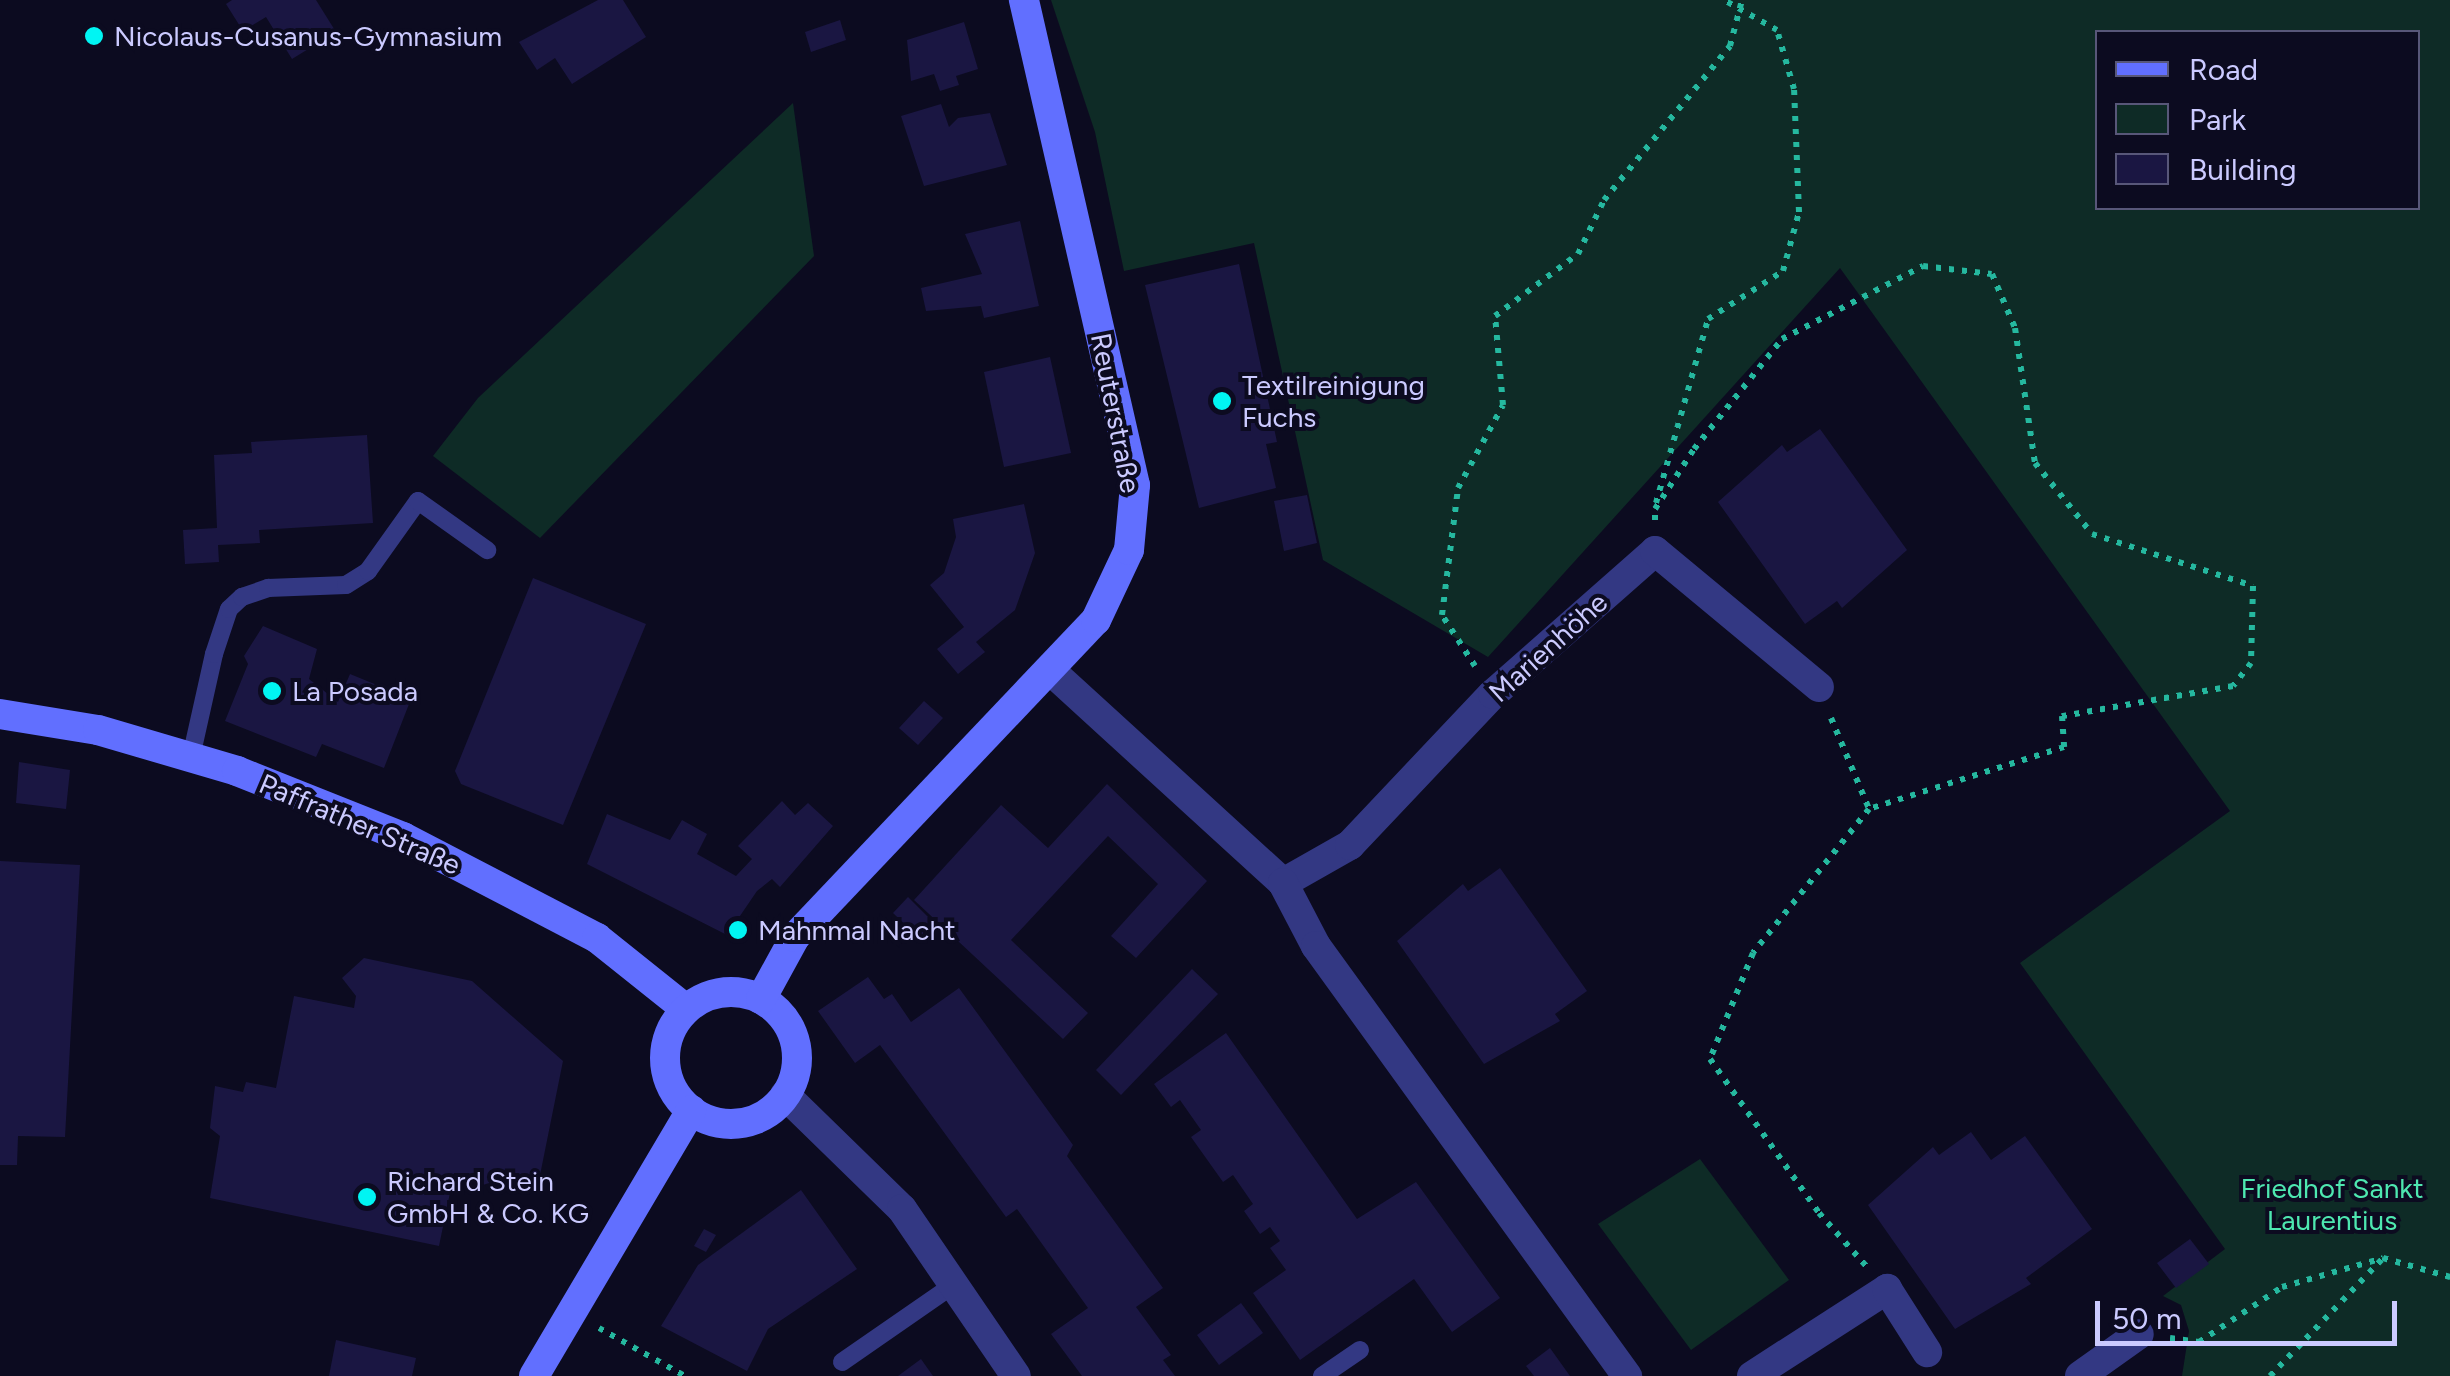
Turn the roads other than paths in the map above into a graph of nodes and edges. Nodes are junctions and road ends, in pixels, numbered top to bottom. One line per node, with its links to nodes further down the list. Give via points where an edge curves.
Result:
1 (1024, 0): 3 (street, Reuterstraße, via 1135,486 1129,550 1096,620)
2 (486, 550): 6 (lane, via 418,501 368,570 346,585 268,588 242,596 230,609 214,654)
3 (1050, 670): 7 (street); 8 (street, Reuterstraße, via 795,937)
4 (1818, 687): 7 (street, Marienhöhe, via 1655,551 1494,694 1350,845)
5 (0, 714): 6 (street, Paffrather Straße, via 98,730)
6 (191, 758): 9 (street, Paffrather Straße, via 403,837 555,914 636,964)
7 (1283, 883): 20 (street, via 1316,946)
8 (761, 999): 9 (street, via 714,994); 10 (street, via 795,1042)
9 (686, 1009): 11 (street, via 664,1052 670,1084)
10 (785, 1095): 11 (street, via 741,1122); 12 (street, via 902,1210)
11 (691, 1110): 17 (street)
12 (953, 1285): 16 (lane); 18 (street)
13 (2138, 1334): 22 (street)
14 (1360, 1350): 19 (lane)
15 (1927, 1352): 21 (street, via 1887,1289)
16 (842, 1362)
17 (534, 1376)
18 (1016, 1376)
19 (1322, 1376)
20 (1627, 1376)
21 (1752, 1376)
22 (2080, 1376)

